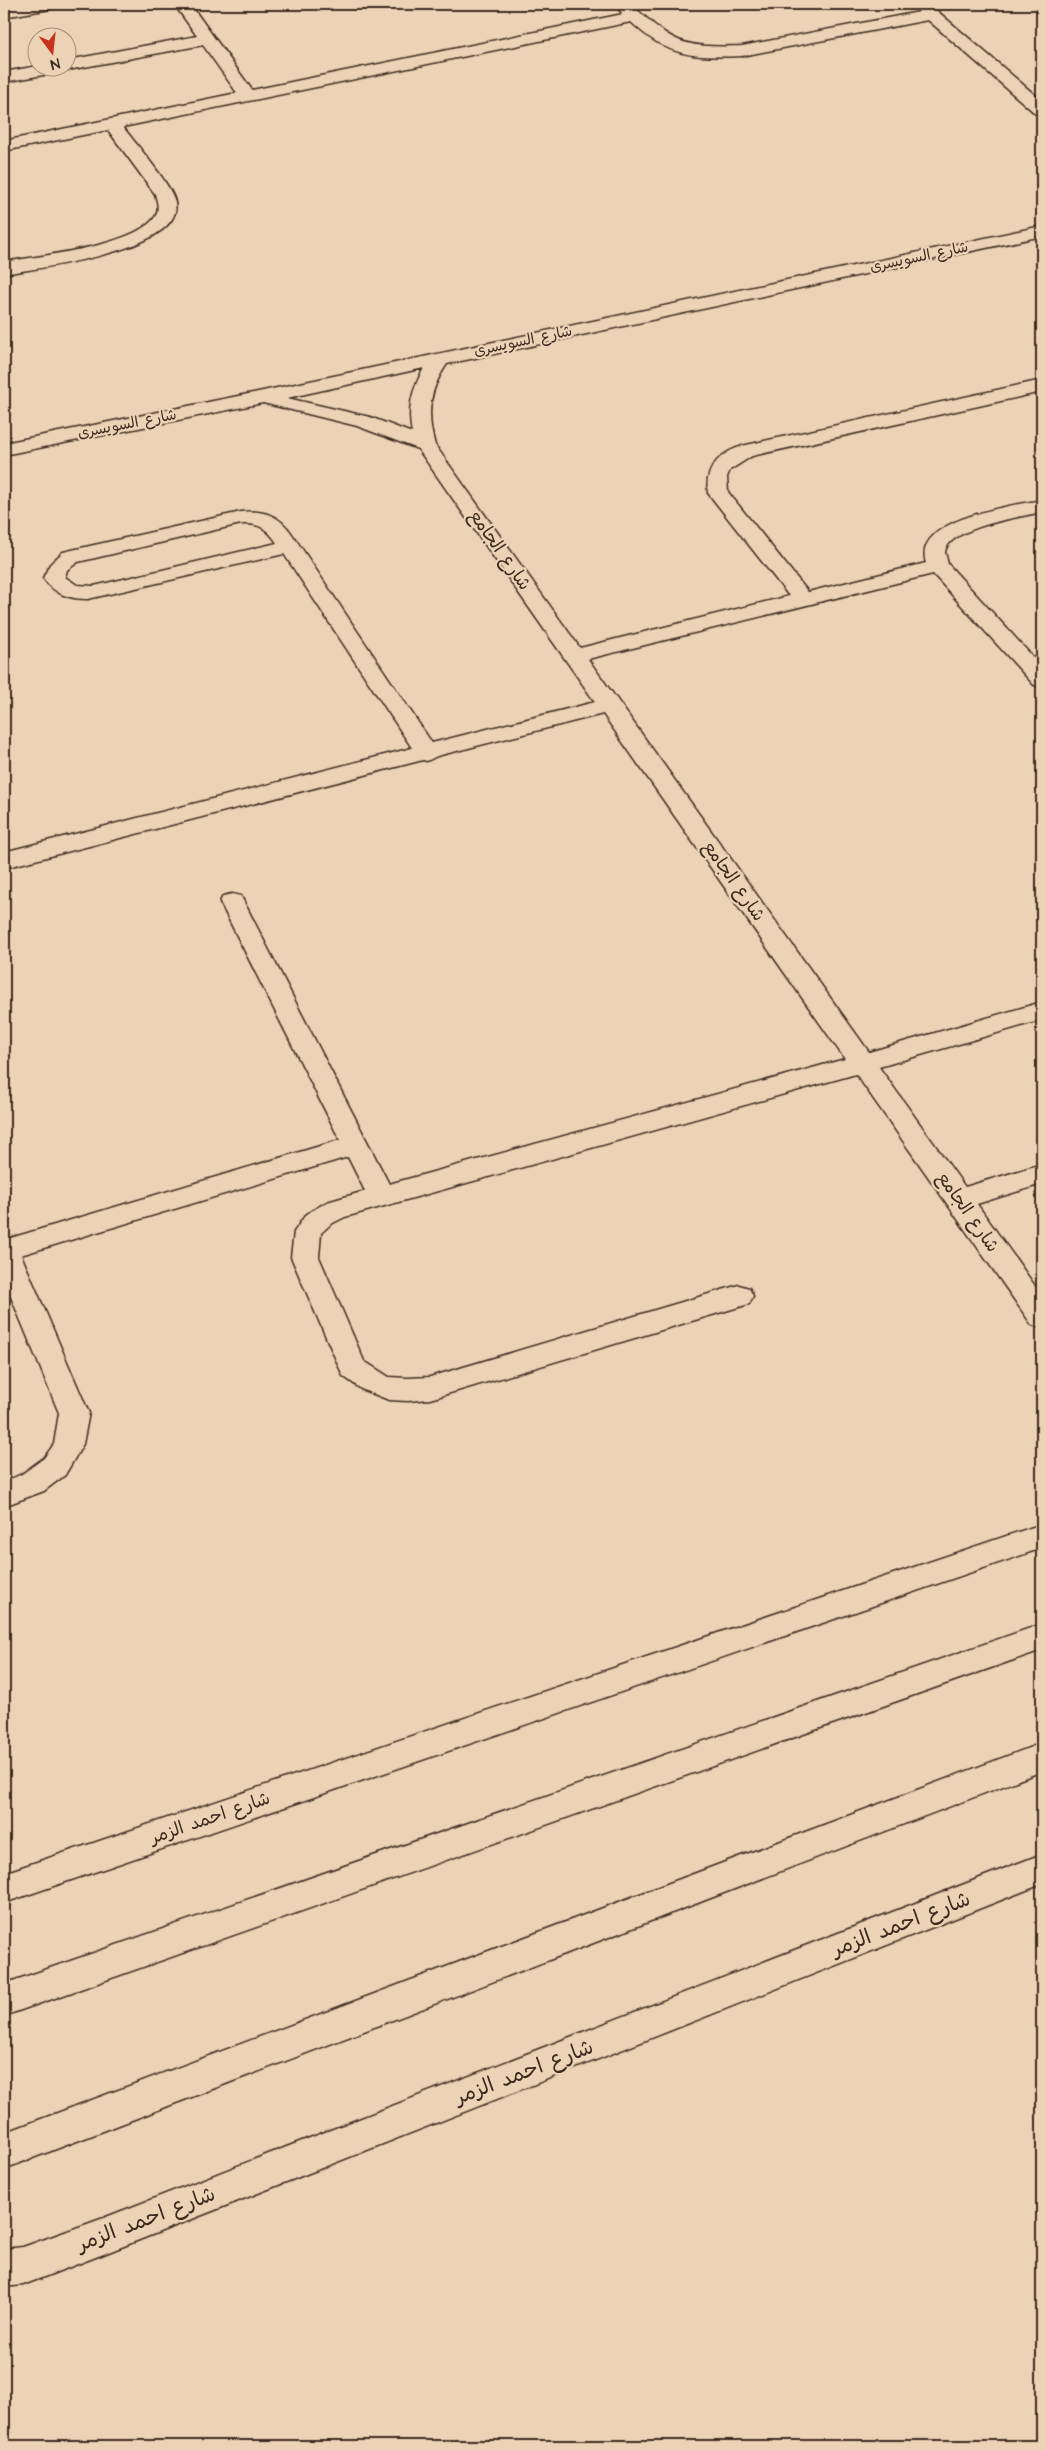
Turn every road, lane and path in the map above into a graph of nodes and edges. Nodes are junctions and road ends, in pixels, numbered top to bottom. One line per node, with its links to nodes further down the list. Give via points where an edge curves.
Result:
1 (50, 4): 5 (street)
2 (182, 4): 7 (street)
3 (622, 4): 6 (street)
4 (926, 9): 6 (street, via 742,51 720,52 660,40); 12 (street)
5 (4, 12)
6 (635, 16): 11 (street)
7 (207, 39): 8 (street); 11 (street)
8 (78, 63)
9 (28, 73): 10 (street)
10 (4, 77)
11 (248, 96): 13 (street)
12 (1042, 110)
13 (112, 124): 14 (street); 16 (street, via 164,194 168,207 163,221 149,233 126,244)
14 (4, 146)
15 (1042, 231): 17 (street, شارع السويسرى)
16 (4, 268)
17 (441, 358): 19 (street, شارع السويسرى); 20 (street, شارع الجامع, via 421,391 418,409)
18 (1042, 386): 25 (street, via 746,451 730,459 720,469 715,481 718,493)
19 (258, 398): 20 (street, via 363,421); 21 (street, شارع السويسرى)
20 (425, 445): 26 (street, شارع الجامع)
21 (4, 449)
22 (1042, 506): 24 (street, via 960,527 946,534 936,544 934,555)
23 (290, 546): 23 (street, via 272,522 250,517 72,558 61,563 54,578 68,590 94,592); 29 (street)
24 (938, 566): 25 (street); 27 (street)
25 (802, 600): 26 (street)
26 (574, 656): 28 (street, شارع الجامع)
27 (1042, 680)
28 (610, 706): 29 (street); 33 (street, شارع الجامع)
29 (427, 754): 30 (street)
30 (4, 860)
31 (232, 902): 34 (street)
32 (1042, 1011): 33 (street)
33 (863, 1064): 36 (street); 37 (street, شارع الجامع)
34 (355, 1145): 36 (street); 38 (street)
35 (1042, 1174): 37 (street)
36 (382, 1198): 39 (street, via 320,1217 309,1229 304,1242 305,1257 353,1368 368,1381 387,1389 409,1391 430,1388)
37 (959, 1199): 40 (street, شارع الجامع)
38 (5, 1250): 41 (street, via 74,1413 74,1433 66,1453 55,1465 30,1486)
39 (739, 1296)
40 (1042, 1317)
41 (4, 1494)
42 (1042, 1536): 46 (street, شارع احمد الزمر)
43 (1042, 1637): 47 (street)
44 (1042, 1757): 48 (street)
45 (1042, 1869): 49 (street, شارع احمد الزمر, via 101,2237 23,2266)
46 (4, 1888)
47 (4, 2000)
48 (4, 2151)
49 (4, 2268)

